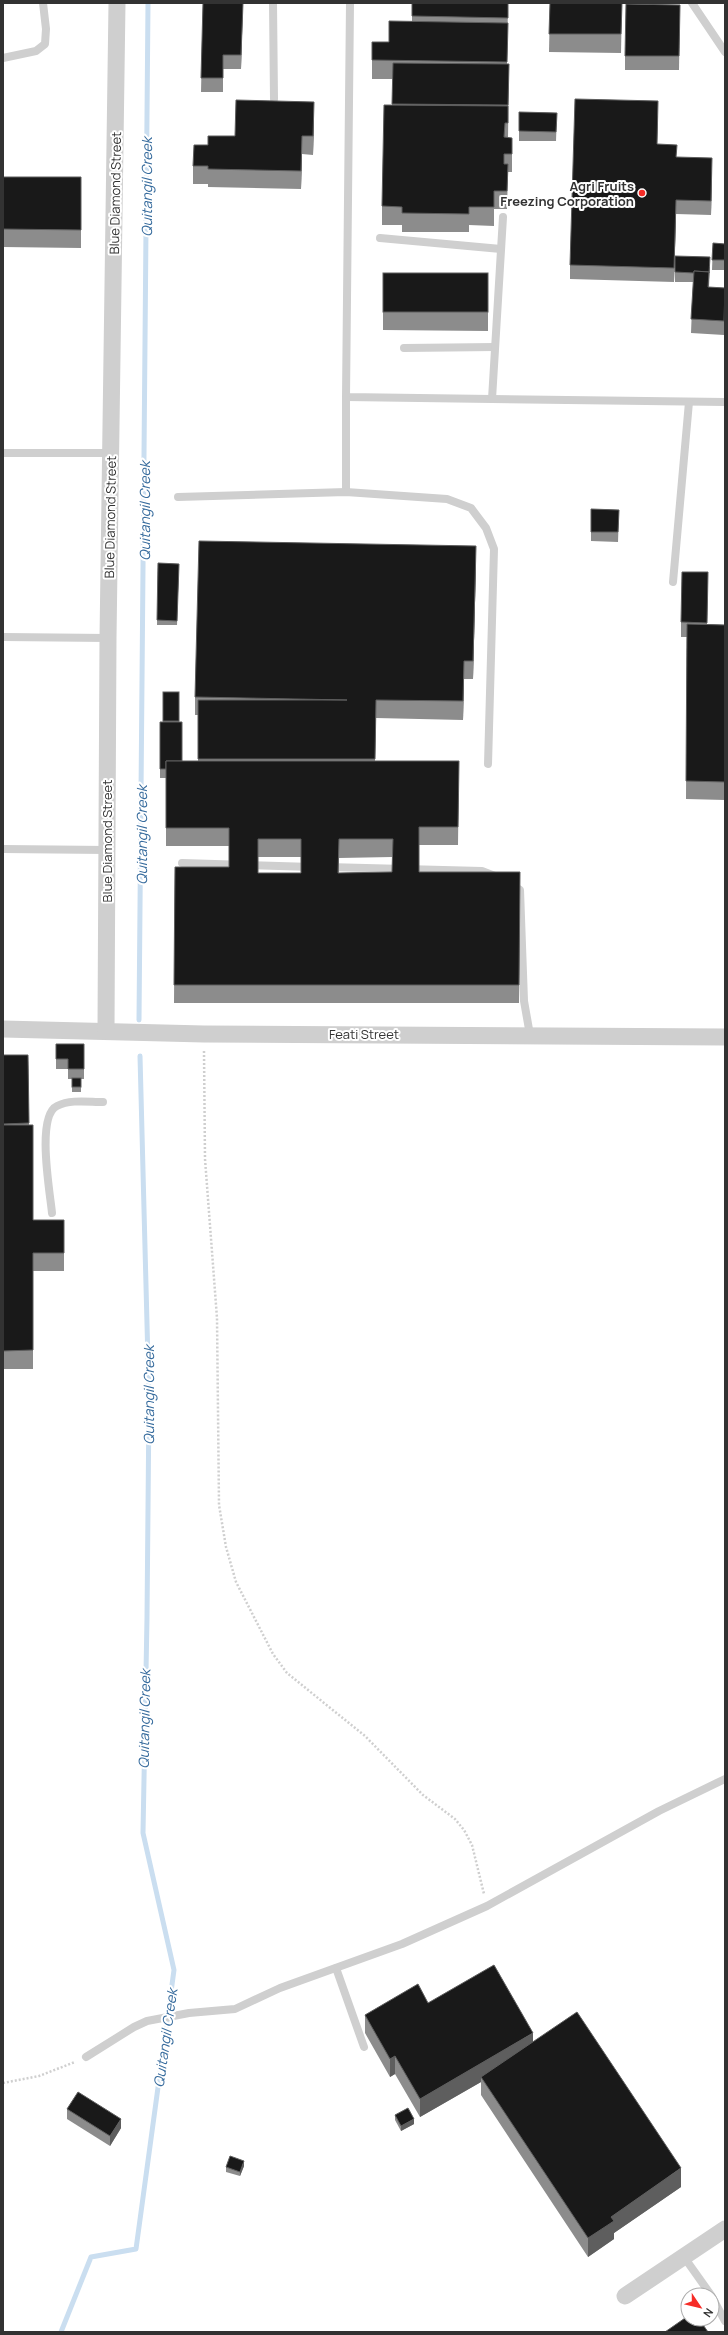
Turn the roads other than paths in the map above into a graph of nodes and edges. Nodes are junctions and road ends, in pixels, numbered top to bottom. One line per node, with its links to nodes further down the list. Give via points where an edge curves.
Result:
1 (43, 3): 7 (lane, via 46,29 44,44 36,51)
2 (117, 3): 19 (street, Blue Diamond Street)
3 (272, 3): 8 (lane)
4 (350, 3): 14 (lane)
5 (692, 3): 6 (lane)
6 (725, 52)
7 (3, 58)
8 (274, 99)
9 (503, 217): 11 (lane)
10 (380, 238): 11 (lane)
11 (501, 249): 12 (lane)
12 (495, 347): 13 (lane); 15 (lane)
13 (404, 348)
14 (346, 397): 15 (lane); 20 (lane)
15 (492, 399): 16 (lane)
16 (689, 402): 17 (lane); 22 (lane)
17 (725, 402)
18 (3, 453): 19 (lane)
19 (112, 453): 24 (street, Blue Diamond Street)
20 (346, 492): 21 (lane); 25 (lane, via 448,499 470,508 486,528 494,549)
21 (178, 496)
22 (673, 582)
23 (3, 637): 24 (lane)
24 (108, 638): 27 (street, Blue Diamond Street)
25 (488, 764)
26 (3, 849): 27 (lane)
27 (107, 850): 30 (street, Blue Diamond Street)
28 (182, 864): 31 (lane, via 482,870 501,878 520,890 524,1001)
29 (3, 1029): 30 (street, Feati Street)
30 (106, 1031): 31 (street, Feati Street, via 204,1034)
31 (530, 1035): 32 (street, Feati Street)
32 (725, 1037)
33 (103, 1102): 34 (lane, via 68,1102 56,1106 48,1117 45,1138)
34 (52, 1213)
35 (725, 1779): 36 (lane, via 652,1814 487,1906 402,1944)
36 (336, 1968): 37 (lane); 38 (lane, via 280,1988 235,2009 160,2017 134,2027)
37 (364, 2046)
38 (86, 2056)
39 (725, 2229): 40 (street)
40 (684, 2257): 41 (lane); 42 (street)
41 (706, 2287)
42 (625, 2296)
43 (720, 2311): 44 (lane)
44 (725, 2321)

